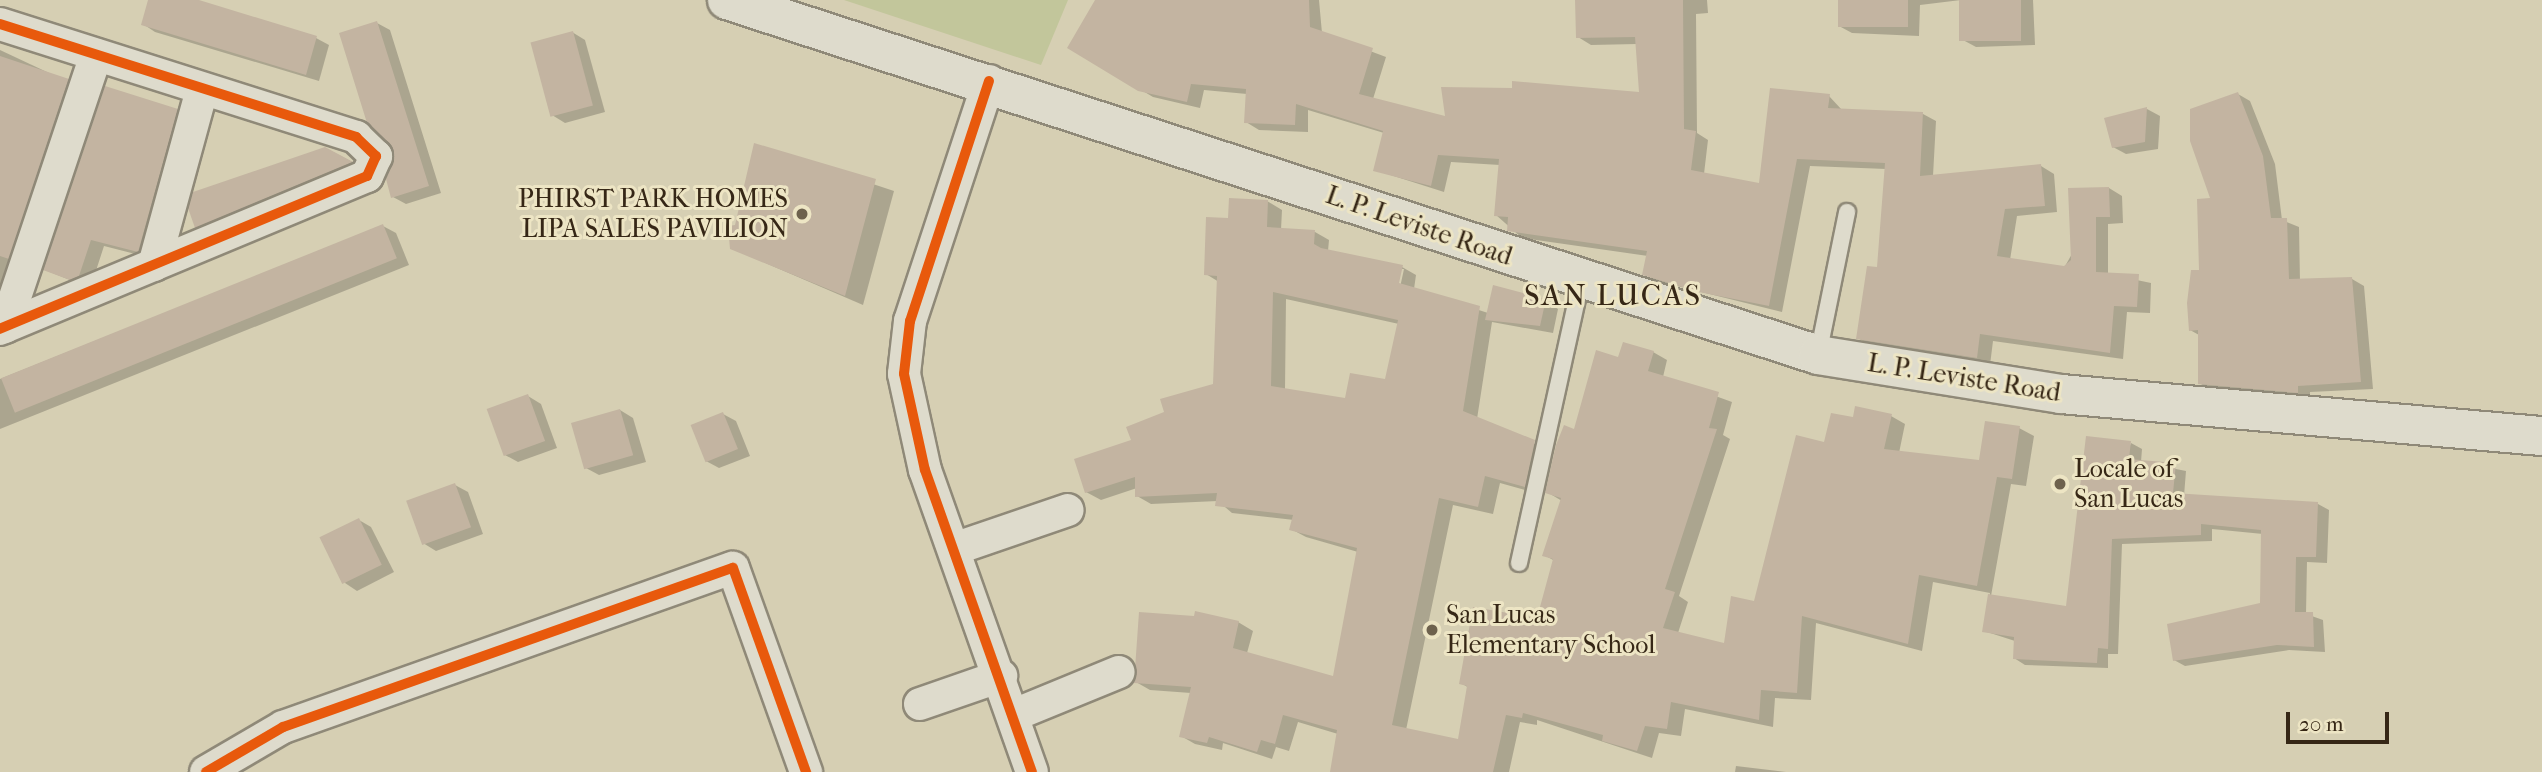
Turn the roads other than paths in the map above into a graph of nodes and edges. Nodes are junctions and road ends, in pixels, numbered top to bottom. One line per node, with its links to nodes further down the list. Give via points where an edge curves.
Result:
1 (727, 0): 4 (main road, L. P. Leviste Road)
2 (0, 24): 3 (street)
3 (96, 55): 5 (street); 9 (street)
4 (989, 81): 8 (main road, L. P. Leviste Road); 13 (street, via 910,321 904,374 912,431)
5 (202, 89): 7 (street); 7 (street, via 356,137 376,156 374,169)
6 (1847, 212): 10 (lane)
7 (154, 265): 9 (street)
8 (1581, 280): 10 (main road, L. P. Leviste Road); 14 (lane)
9 (3, 328)
10 (1818, 355): 11 (main road, L. P. Leviste Road, via 2062,394)
11 (2542, 436)
12 (1068, 510): 13 (street)
13 (954, 549): 16 (street)
14 (1520, 563)
15 (1119, 672): 18 (street)
16 (1001, 677): 17 (street); 18 (street)
17 (920, 704)
18 (1013, 715): 21 (street)
19 (206, 772): 20 (street, via 283,727 733,568)
20 (806, 772)
21 (1032, 772)

